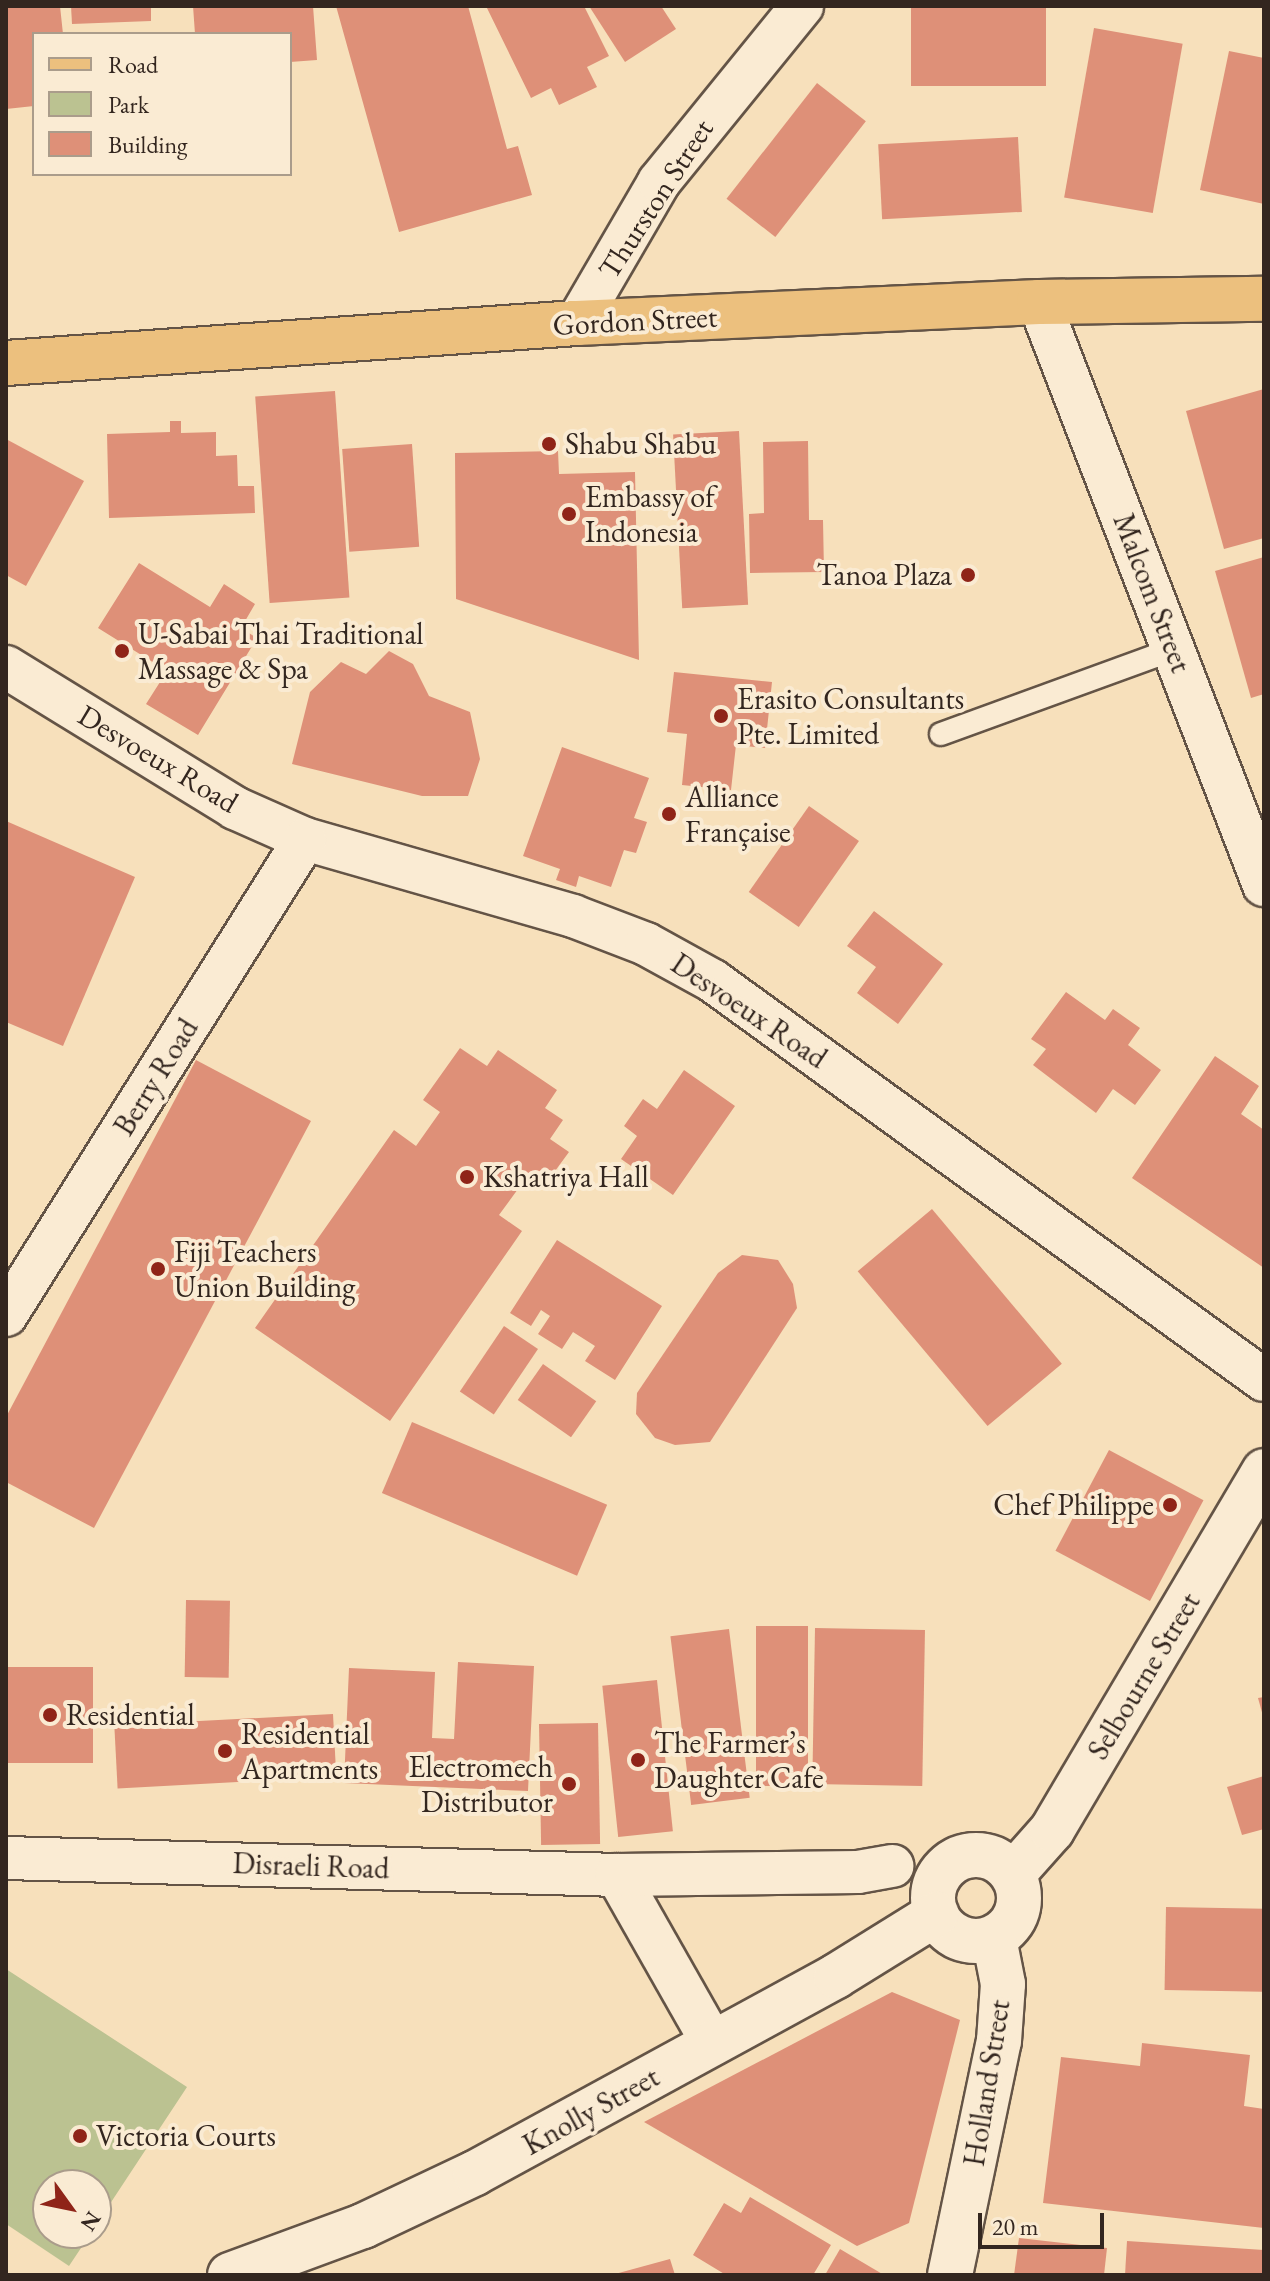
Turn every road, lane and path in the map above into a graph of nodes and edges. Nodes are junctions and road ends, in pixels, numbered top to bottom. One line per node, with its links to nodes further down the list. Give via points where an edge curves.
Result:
1 (802, 6): 4 (street, Thurston Street, via 659,182)
2 (1264, 299): 3 (main road, Gordon Street)
3 (1039, 302): 4 (main road, Gordon Street); 6 (street, Malcom Street)
4 (577, 323): 5 (main road, Gordon Street)
5 (6, 363)
6 (1174, 649): 8 (lane); 10 (street, Malcom Street)
7 (6, 667): 9 (street, Desvoeux Road, via 235,808)
8 (941, 734)
9 (305, 839): 11 (street, Berry Road); 12 (street, Desvoeux Road, via 573,916 646,944 713,981)
10 (1264, 885)
11 (6, 1315)
12 (1264, 1380)
13 (1264, 1471): 16 (main road, Selbourne Street, via 1052,1830)
14 (6, 1858): 17 (street, Disraeli Road)
15 (892, 1866): 17 (street, Disraeli Road, via 858,1872)
16 (1013, 1874): 18 (main road, via 1003,1863 976,1855 949,1864 935,1887); 19 (main road, via 1019,1887 1016,1917)
17 (617, 1875): 20 (street)
18 (936, 1914): 19 (main road, via 953,1935 980,1941); 20 (main road, Knolly Street)
19 (994, 1938): 22 (main road, Holland Street, via 1003,1984 999,2041)
20 (713, 2044): 21 (main road, Knolly Street, via 411,2205)
21 (230, 2275)
22 (950, 2275)

